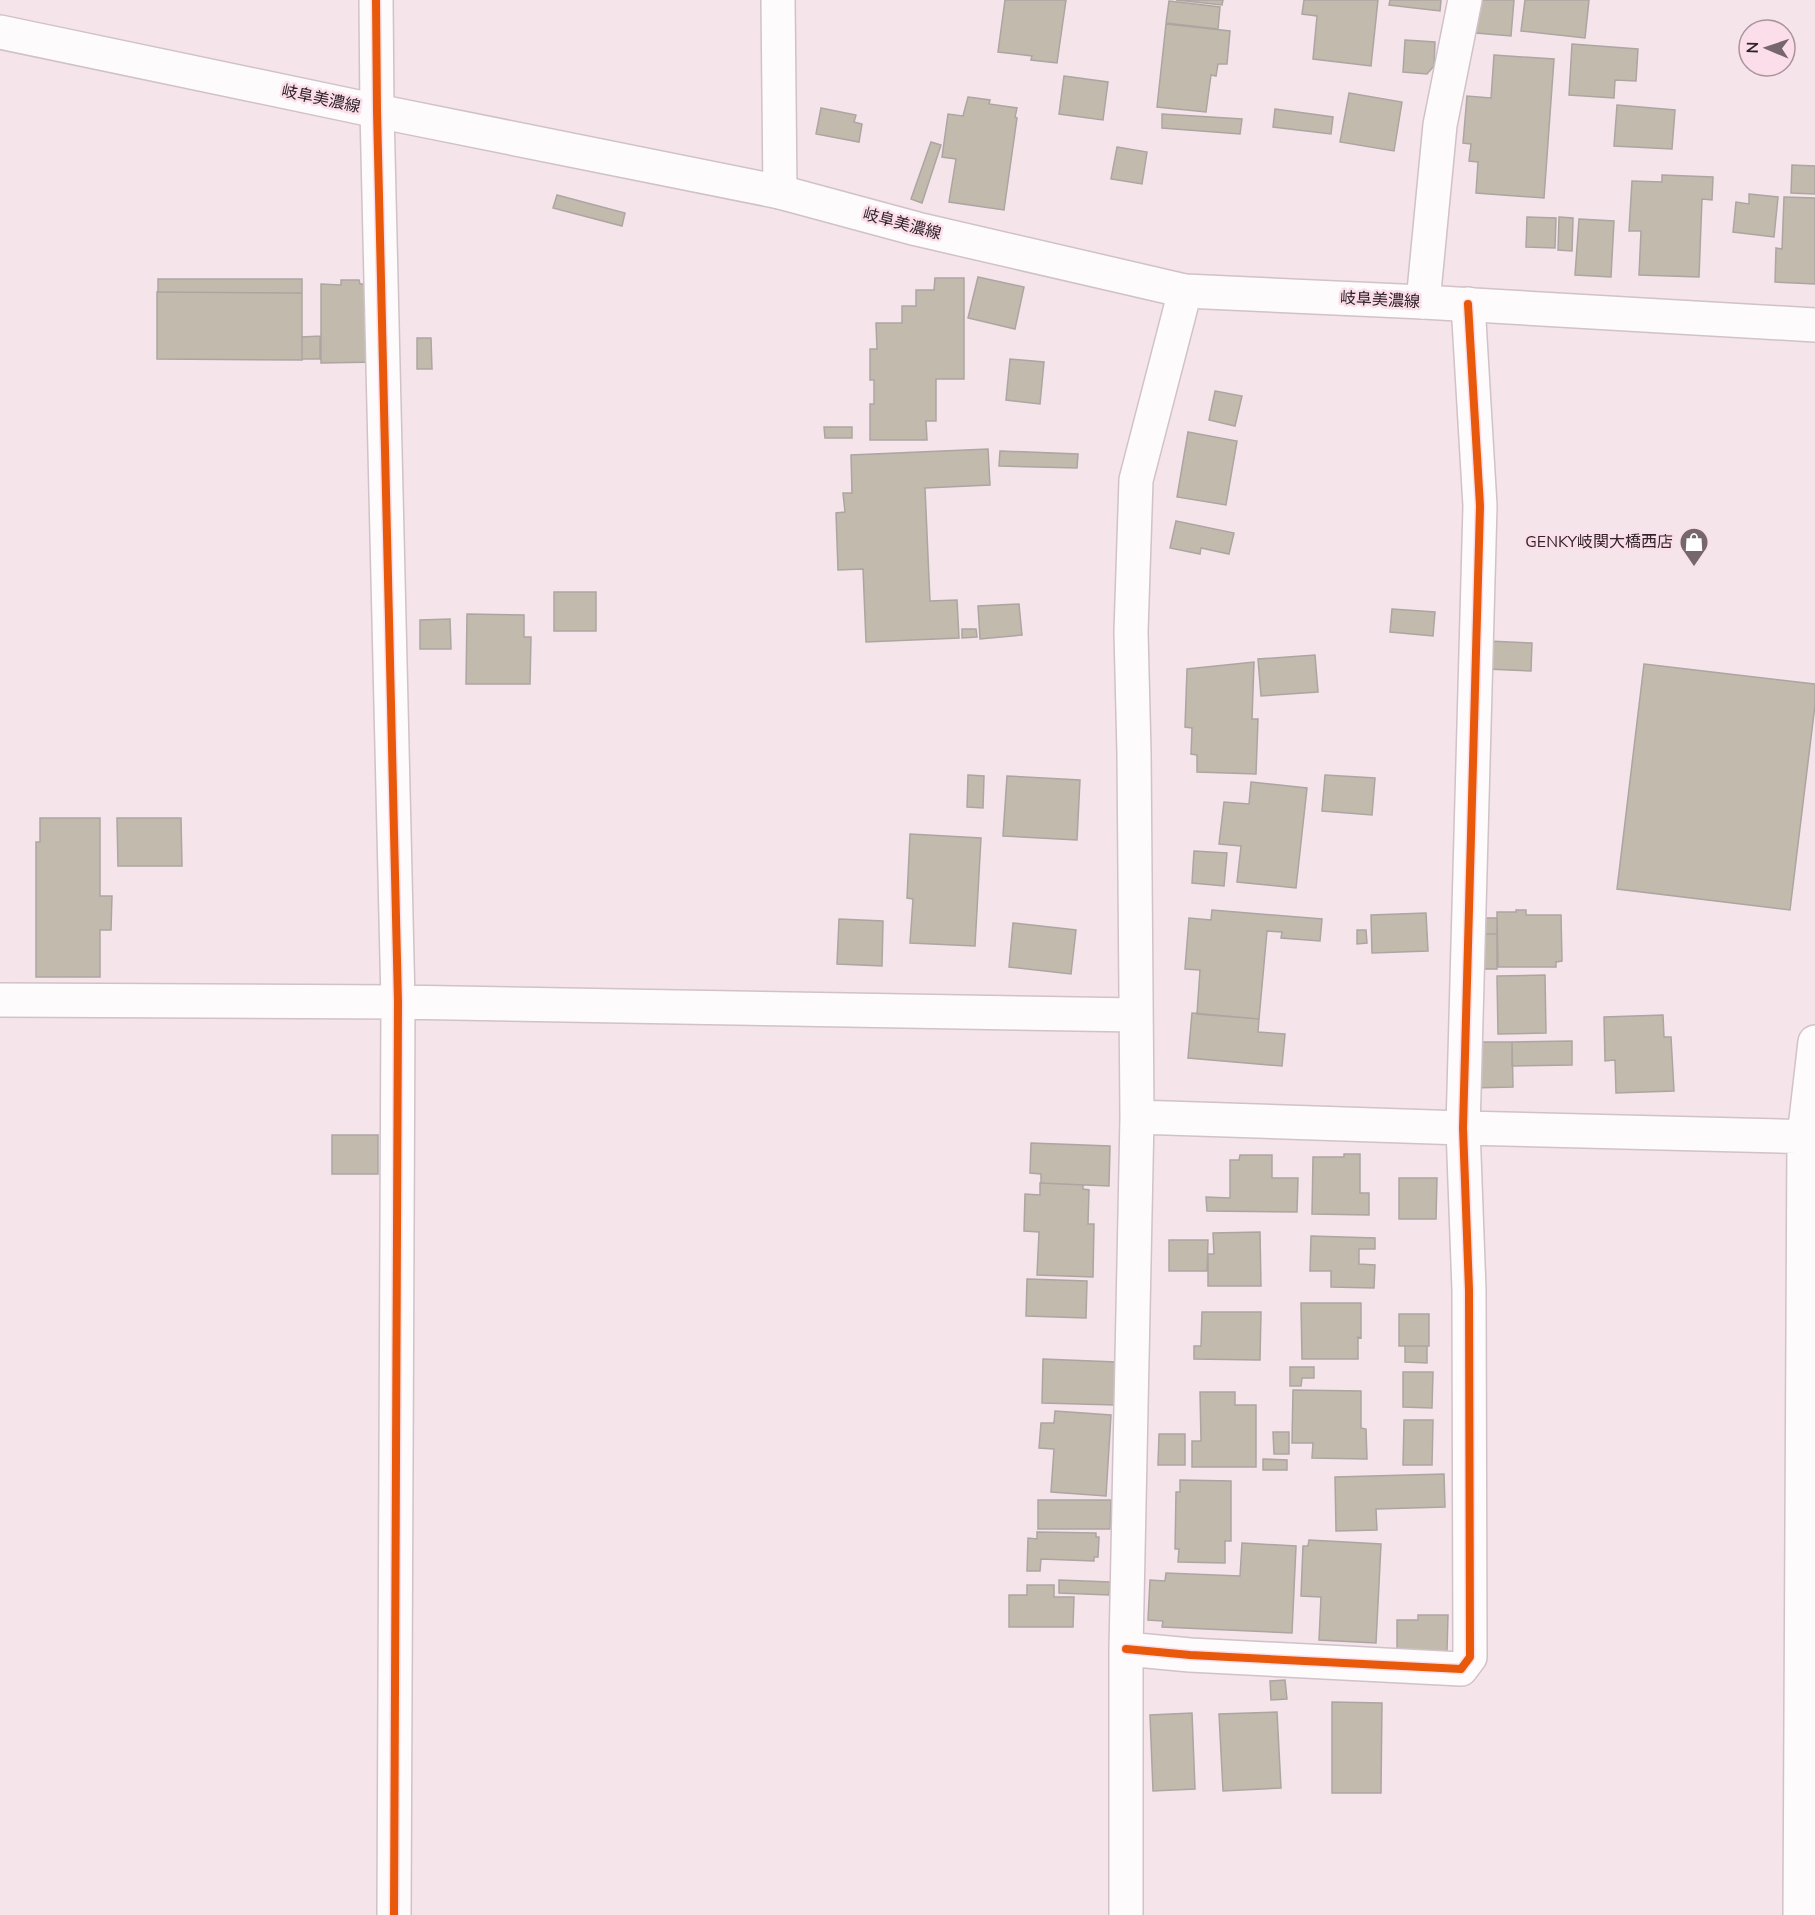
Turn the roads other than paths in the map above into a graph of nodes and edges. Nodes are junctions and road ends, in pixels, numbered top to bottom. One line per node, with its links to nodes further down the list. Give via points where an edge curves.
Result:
1 (376, 0): 5 (street)
2 (778, 0): 6 (street)
3 (1465, 0): 8 (street, via 1440,125)
4 (0, 32): 5 (street, 岐阜美濃線)
5 (377, 111): 6 (street, 岐阜美濃線); 12 (street)
6 (780, 192): 7 (street, 岐阜美濃線, via 917,229)
7 (1185, 291): 8 (street, 岐阜美濃線); 13 (street, via 1136,480 1131,632)
8 (1423, 302): 9 (street, 岐阜美濃線)
9 (1468, 304): 10 (street, 岐阜美濃線); 16 (street, via 1480,506)
10 (1815, 325)
11 (0, 1000): 12 (street)
12 (398, 1002): 13 (street); 19 (street)
13 (1136, 1015): 15 (street)
14 (1815, 1042): 17 (street)
15 (1137, 1117): 16 (street); 18 (street)
16 (1463, 1128): 17 (street); 18 (street, via 1469,1290 1470,1657 1461,1669)
17 (1809, 1137): 21 (street)
18 (1126, 1649): 20 (street)
19 (394, 1915)
20 (1125, 1915)
21 (1800, 1915)

